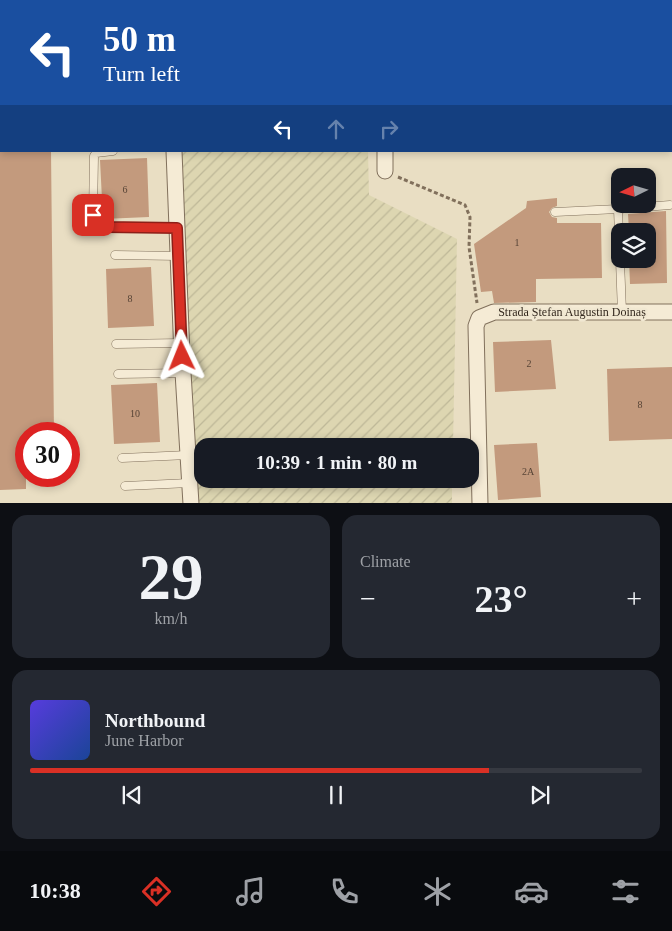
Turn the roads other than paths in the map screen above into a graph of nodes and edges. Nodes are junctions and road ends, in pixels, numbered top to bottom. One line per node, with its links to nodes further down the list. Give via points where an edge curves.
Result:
1 (104, 152): 10 (lane, via 94,156 95,223 106,227)
2 (174, 152): 10 (street)
3 (384, 152): 4 (street)
4 (385, 171)
5 (670, 205): 6 (lane)
6 (656, 206)
7 (611, 209): 8 (lane)
8 (555, 212)
9 (618, 213): 13 (lane)
10 (177, 228): 12 (street)
11 (115, 255): 12 (lane)
12 (178, 256): 15 (street)
13 (622, 312): 14 (street, Strada Ștefan Augustin Doinaș); 24 (street, Strada Ștefan Augustin Doinaș, via 494,312 479,318 476,326)
14 (672, 312)
15 (181, 343): 16 (lane); 17 (street)
16 (116, 344)
17 (183, 373): 18 (lane); 19 (street)
18 (118, 374)
19 (188, 455): 20 (lane); 21 (street)
20 (122, 458)
21 (189, 483): 22 (lane); 23 (street)
22 (126, 486)
23 (191, 503)
24 (480, 503)

